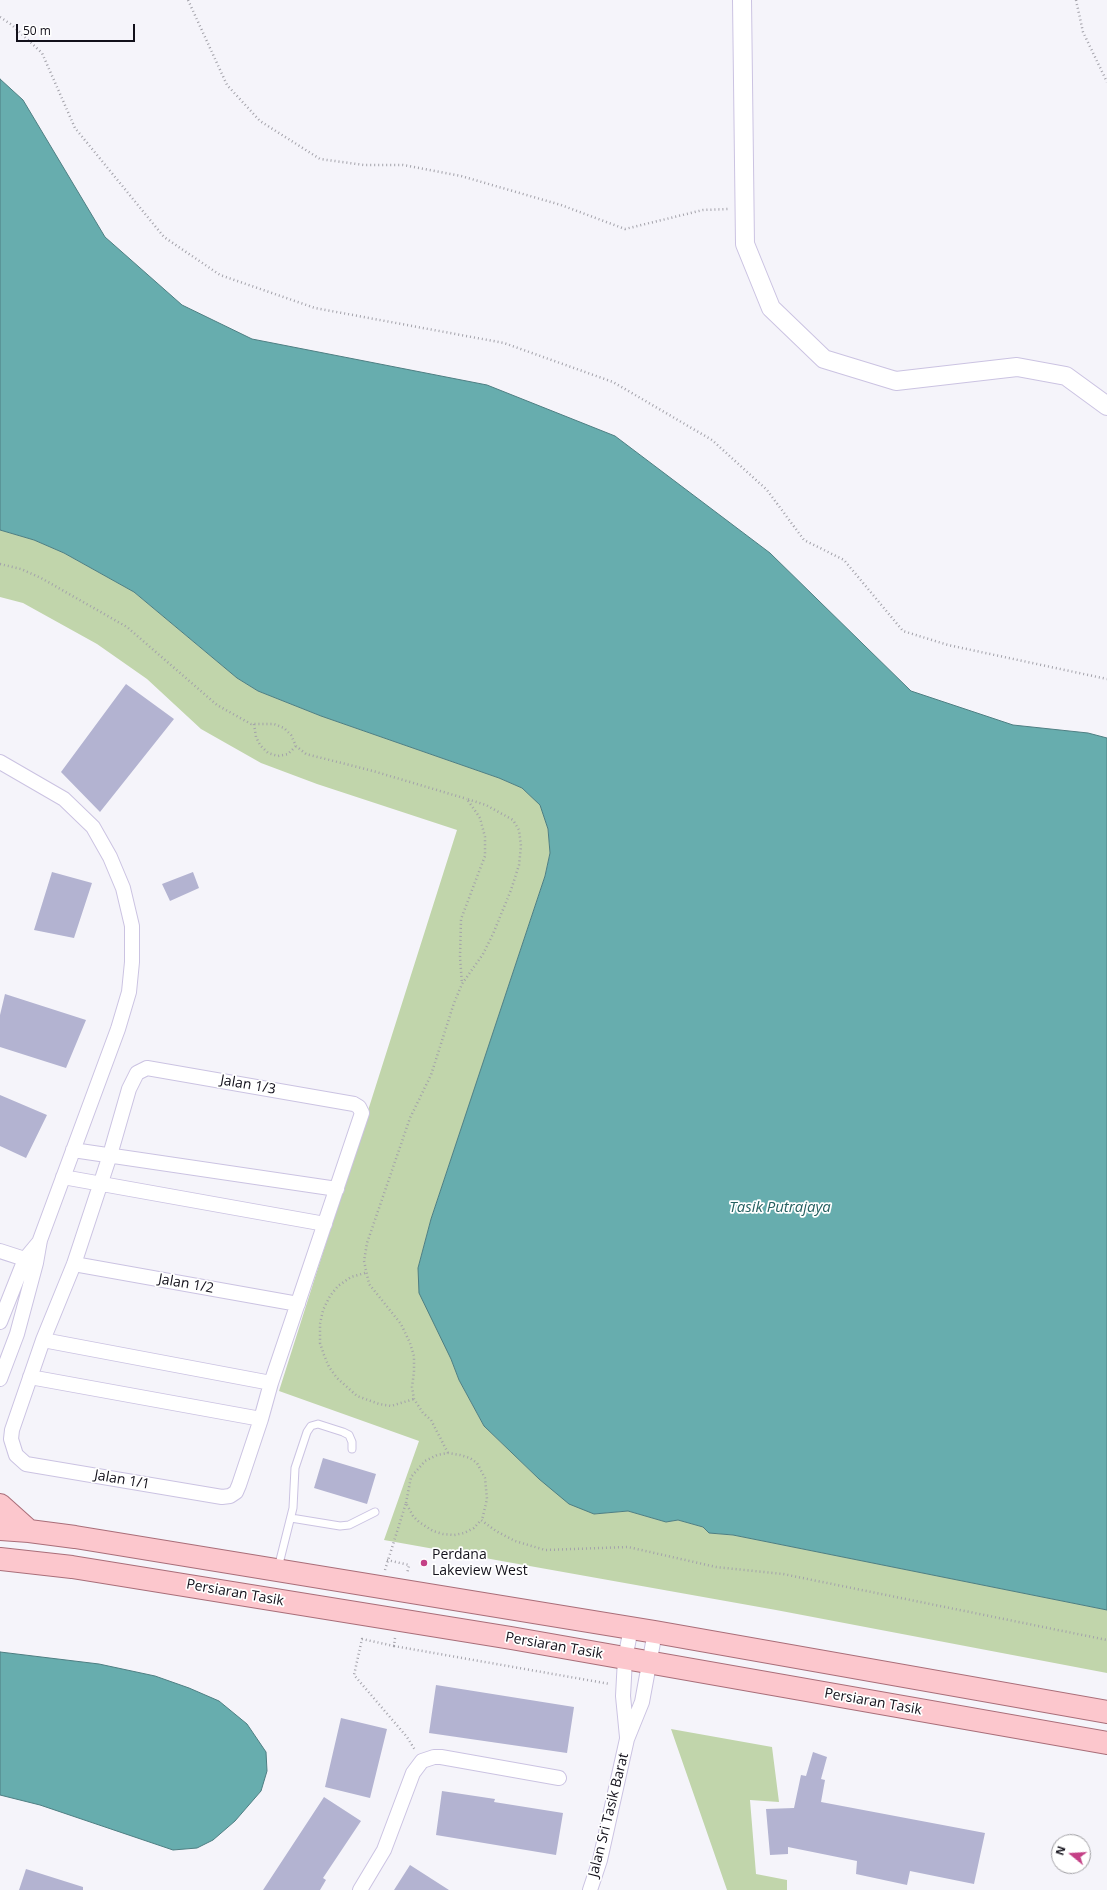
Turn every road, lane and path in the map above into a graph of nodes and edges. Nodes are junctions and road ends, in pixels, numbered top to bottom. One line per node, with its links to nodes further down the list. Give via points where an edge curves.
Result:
1 (188, 0): 6 (path, via 227,85 260,121 320,160 364,165 403,165 461,176 561,205 625,229 703,210)
2 (742, 0): 6 (street)
3 (1076, 0): 5 (path, via 1083,32)
4 (0, 17): 9 (path, via 42,52 75,128 164,237 220,275 315,308 504,343 613,382 712,440 767,490 804,540 844,560 903,631 948,645)
5 (1107, 82)
6 (745, 208): 7 (street, via 745,244 770,308 824,359 896,380 1017,367 1066,376)
7 (1107, 406)
8 (0, 564): 10 (path, via 21,569 41,578 128,627 217,705)
9 (1107, 679)
10 (254, 724): 11 (path, via 274,724 284,728); 11 (path, via 260,746 268,753 278,756 288,754)
11 (296, 746): 13 (path, via 317,758 373,771)
12 (0, 762): 15 (street, via 64,799 93,827 110,857 123,888 132,926 129,992)
13 (467, 799): 14 (path, via 480,818 485,837 485,856 461,919); 14 (path, via 486,805 513,820 519,830 522,846 516,876 493,934 483,954)
14 (462, 984): 24 (path, via 431,1074 410,1118 367,1244)
15 (73, 1150): 16 (street); 17 (street)
16 (110, 1155): 18 (street, Jalan 1/1); 19 (street); 19 (street, Jalan 1/3, via 132,1080 141,1070 155,1069 354,1104 359,1107 362,1113)
17 (63, 1177): 18 (street); 22 (street)
18 (100, 1184): 20 (street); 23 (street, Jalan 1/1)
19 (337, 1189): 20 (street, Jalan 1/1)
20 (325, 1224): 26 (street, Jalan 1/1)
21 (0, 1251): 22 (street)
22 (30, 1261): 25 (street); 27 (street)
23 (74, 1264): 26 (street, Jalan 1/2); 29 (street, Jalan 1/1)
24 (365, 1274): 33 (path, via 369,1284 401,1324 410,1343 414,1356); 33 (path, via 352,1277 338,1286 330,1296 320,1324 320,1343 324,1355 337,1378 357,1396 391,1406)
25 (9, 1300): 27 (street); 28 (street)
26 (298, 1304): 32 (street, Jalan 1/1)
27 (25, 1306): 31 (street)
28 (0, 1322)
29 (43, 1340): 30 (street, Jalan 1/1); 32 (street)
30 (30, 1377): 34 (street); 34 (street, Jalan 1/1, via 10,1439 16,1455 26,1464 222,1497 230,1496 236,1492)
31 (0, 1379)
32 (271, 1383): 34 (street, Jalan 1/1)
33 (414, 1399): 36 (path, via 431,1420)
34 (261, 1419)
35 (352, 1449): 40 (lane, via 349,1435 318,1424 312,1426 307,1432 295,1468)
36 (448, 1453): 37 (path, via 425,1461 418,1468 411,1477); 41 (path, via 470,1458 481,1469 485,1478 487,1499)
37 (406, 1503): 41 (path, via 419,1522 438,1532 454,1535 464,1533); 46 (path)
38 (0, 1505): 43 (main road)
39 (375, 1512): 40 (lane, via 349,1525 340,1526)
40 (291, 1518): 45 (lane)
41 (482, 1520): 50 (path, via 515,1541 545,1550 628,1547 716,1568 782,1574)
42 (0, 1529): 43 (main road, Persiaran Tasik)
43 (29, 1531): 45 (main road, Persiaran Tasik)
44 (0, 1559): 47 (main road, Persiaran Tasik, via 72,1567)
45 (277, 1570): 46 (main road, Persiaran Tasik)
46 (381, 1587): 48 (main road, Persiaran Tasik)
47 (399, 1620): 51 (path); 52 (main road, Persiaran Tasik)
48 (631, 1628): 49 (main road, Persiaran Tasik); 52 (street, Jalan Sri Tasik Barat)
49 (654, 1632): 53 (street, Jalan Sri Tasik Barat); 55 (main road, Persiaran Tasik)
50 (1107, 1640)
51 (394, 1646): 54 (path); 58 (path, via 362,1639 354,1675 407,1737)
52 (625, 1659): 53 (main road, Persiaran Tasik); 54 (street, Jalan Sri Tasik Barat)
53 (648, 1663): 56 (street, Jalan Sri Tasik Barat, via 642,1702); 57 (main road, Persiaran Tasik)
54 (623, 1687): 56 (street, Jalan Sri Tasik Barat)
55 (1107, 1712)
56 (627, 1739): 61 (street, Jalan Sri Tasik Barat, via 600,1860)
57 (1107, 1743)
58 (422, 1761): 59 (street, via 434,1757); 60 (street, via 413,1772 384,1850)
59 (559, 1778)
60 (360, 1890)
61 (590, 1890)

